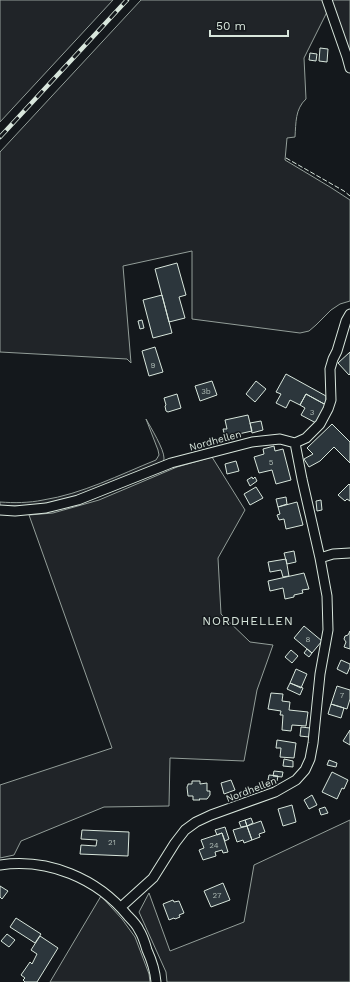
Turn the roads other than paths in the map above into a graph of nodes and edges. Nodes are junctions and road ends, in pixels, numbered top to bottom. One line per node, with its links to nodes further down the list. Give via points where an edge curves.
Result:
1 (327, 0): 2 (street)
2 (350, 68)
3 (350, 314): 4 (street, via 330,369 331,400 328,410 320,424 306,438)
4 (295, 443): 5 (street, Nordhellen, via 280,440 252,442 172,463 78,500 46,508); 7 (street, Nordhellen)
5 (0, 510)
6 (350, 553): 7 (street)
7 (320, 558): 9 (street, Nordhellen, via 327,596 328,630 320,674 314,743 305,770 296,780 279,790 196,822 175,843 153,878)
8 (0, 865): 9 (street, via 25,864 63,870 102,891)
9 (121, 908): 10 (street, via 139,929 155,971)
10 (156, 982)

